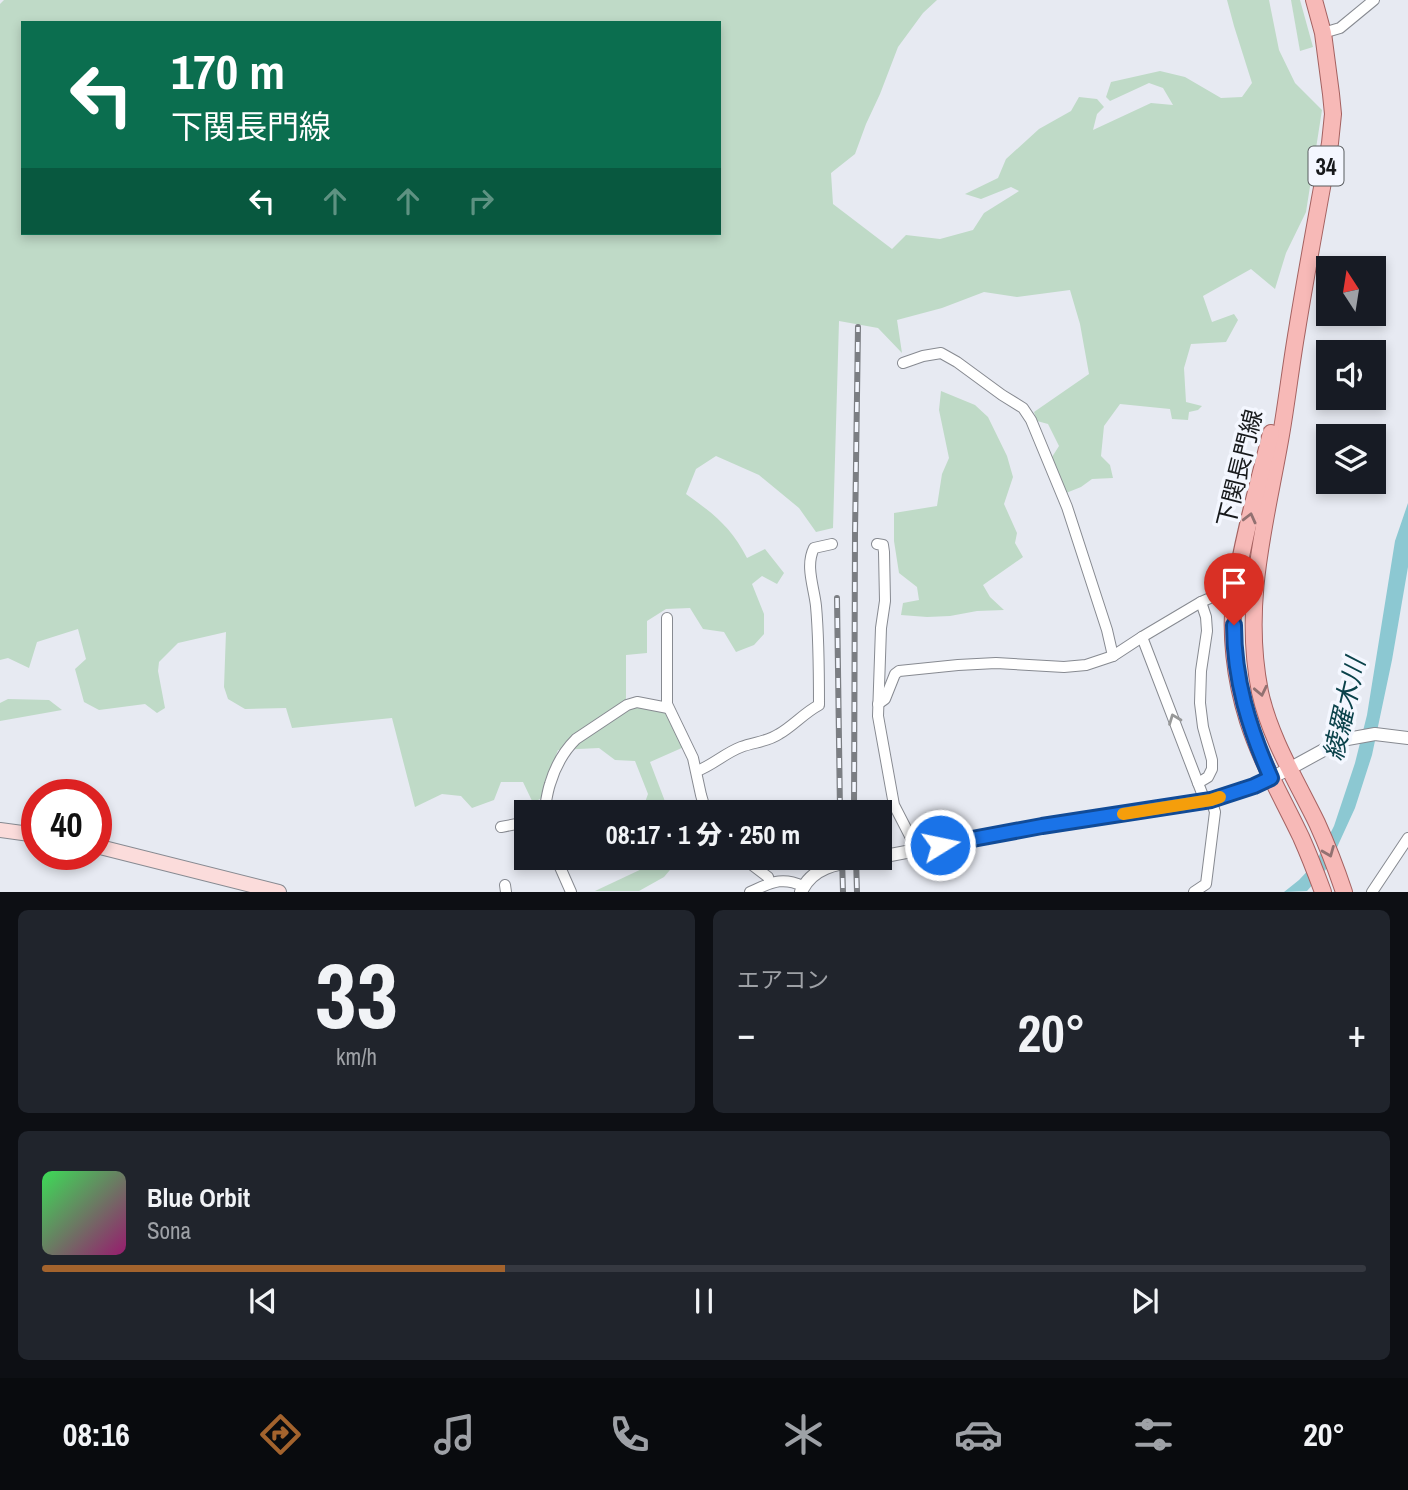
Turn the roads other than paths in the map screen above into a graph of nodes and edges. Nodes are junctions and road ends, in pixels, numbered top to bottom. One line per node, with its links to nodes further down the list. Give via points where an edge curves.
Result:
1 (1314, 0): 3 (main road, 下関長門線 / 34)
2 (1374, 0): 3 (street, via 1340,28)
3 (1322, 33): 4 (main road, 下関長門線 / 34, via 1333,114)
4 (1296, 332): 8 (main road, 下関長門線 / 34, one-way to 4); 16 (main road, 下関長門線 / 34, one-way to 16, via 1260,542 1253,632 1261,693)
5 (903, 363): 12 (street, via 941,353 1023,408 1068,507)
6 (832, 544): 17 (street, via 814,548 810,555 820,705 778,735 742,746)
7 (877, 544): 13 (street, via 883,545 884,552 885,601)
8 (1235, 592): 9 (street); 18 (main road, 下関長門線 / 34, via 1237,677)
9 (1201, 602): 11 (street); 19 (street, via 1207,631 1200,703 1212,769)
10 (667, 618): 14 (street)
11 (1142, 637): 12 (street); 19 (street, one-way to 11)
12 (1113, 656): 13 (street, via 1064,667 996,663 899,671)
13 (878, 704): 29 (street, via 894,805)
14 (668, 708): 17 (street); 20 (street, via 637,702 627,705 576,739 559,763)
15 (1402, 736): 16 (street, via 1375,734 1342,740)
16 (1290, 769): 18 (street); 35 (main road, 下関長門線 / 34, one-way to 35)
17 (697, 771): 21 (street)
18 (1271, 778): 22 (street); 41 (main road, 下関長門線 / 34)
19 (1198, 783): 22 (street)
20 (547, 800)
21 (702, 800)
22 (1208, 800): 29 (street); 40 (street, via 1215,812 1206,884)
23 (514, 824): 24 (street)
24 (501, 827)
25 (0, 830): 26 (main road)
26 (21, 833)
27 (1408, 838): 42 (street)
28 (112, 850): 37 (main road)
29 (915, 850): 30 (street)
30 (892, 854)
31 (561, 870): 38 (street)
32 (759, 870): 34 (street)
33 (820, 870): 36 (street)
34 (770, 883): 36 (street, via 789,880); 39 (street)
35 (1342, 885)
36 (802, 888)
37 (279, 891)
38 (571, 891)
39 (750, 891)
40 (1194, 891)
41 (1323, 891)
42 (1373, 891)

